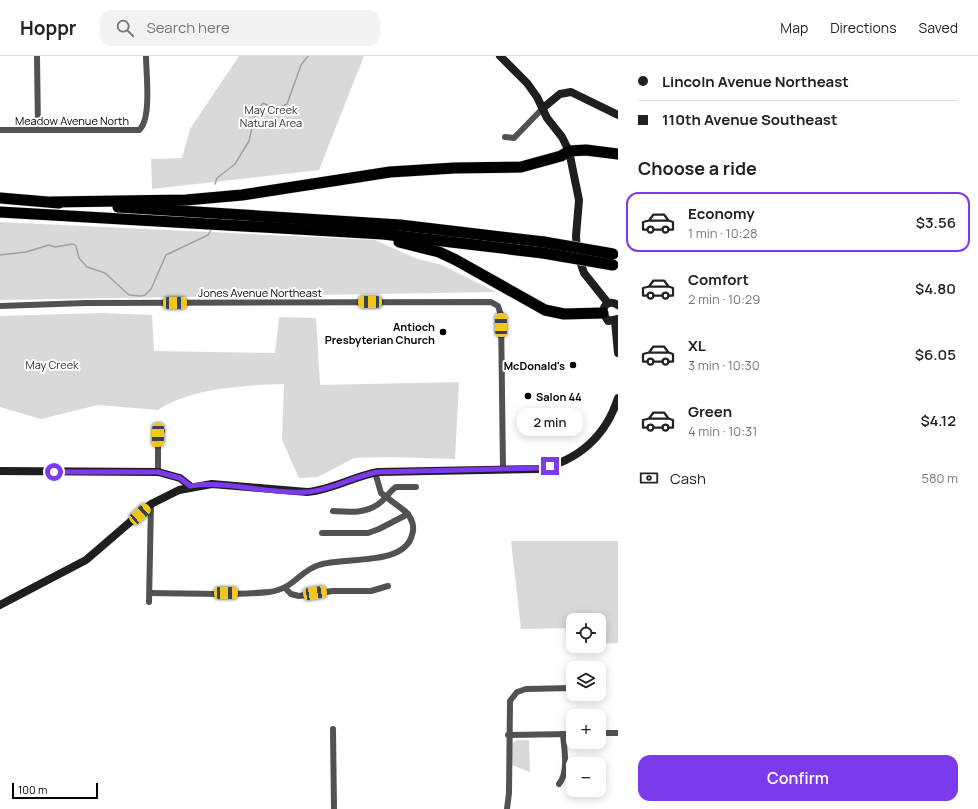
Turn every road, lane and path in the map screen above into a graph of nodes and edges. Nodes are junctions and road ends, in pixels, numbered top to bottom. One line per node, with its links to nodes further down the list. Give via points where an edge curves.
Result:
1 (37, 56): 7 (street)
2 (146, 56): 7 (street, Meadow Avenue North, via 146,114 143,126 136,130)
3 (500, 56): 4 (street, via 527,83)
4 (543, 108): 5 (street, via 560,94 571,92); 8 (street, via 514,138); 9 (street)
5 (618, 115)
6 (0, 130): 7 (street, Meadow Avenue North)
7 (38, 130)
8 (505, 137)
9 (569, 151): 10 (highway, via 586,150); 12 (highway, via 561,156 521,167 390,172 242,195 186,200); 20 (street, via 579,200 576,236 578,252 584,273)
10 (618, 154)
11 (0, 198): 12 (highway)
12 (52, 202): 14 (highway)
13 (0, 212): 14 (highway)
14 (182, 217): 15 (highway)
15 (250, 221): 16 (highway); 17 (highway, bridge, via 400,224 544,242)
16 (297, 228): 17 (highway, bridge, via 417,237); 20 (highway, via 413,244 439,252 545,310 564,314)
17 (616, 260)
18 (618, 305): 20 (street, via 614,303)
19 (0, 306): 25 (street, Jones Avenue Northeast, via 482,300 495,304 501,314)
20 (605, 308): 21 (street, via 606,319)
21 (616, 320): 22 (street)
22 (618, 354)
23 (618, 398): 25 (street, via 598,437 579,453 559,464)
24 (162, 431): 27 (street, via 158,435)
25 (503, 470): 28 (street)
26 (0, 471): 27 (street)
27 (158, 472): 29 (street, via 180,478)
28 (375, 472): 29 (street, via 321,490 306,492 212,484); 31 (street, via 381,492)
29 (190, 486): 32 (street)
30 (416, 486): 31 (street, via 396,487)
31 (386, 498): 33 (street, via 367,510); 34 (street)
32 (151, 504): 38 (street); 40 (street, via 86,560)
33 (333, 511)
34 (408, 514): 35 (street, via 368,533); 37 (street, via 413,531 407,546 371,560 317,565)
35 (322, 533)
36 (388, 586): 37 (street, via 371,591 333,591 299,596 291,594)
37 (285, 588): 38 (street, via 256,593)
38 (150, 593): 39 (street)
39 (150, 602)
40 (0, 605)
41 (566, 688): 46 (street, via 526,689 513,696 509,706)
42 (333, 729): 48 (street)
43 (606, 733): 44 (street)
44 (618, 733)
45 (563, 734): 46 (street); 47 (street, via 564,770)
46 (508, 735): 49 (street)
47 (559, 784)
48 (334, 809)
49 (507, 809)

